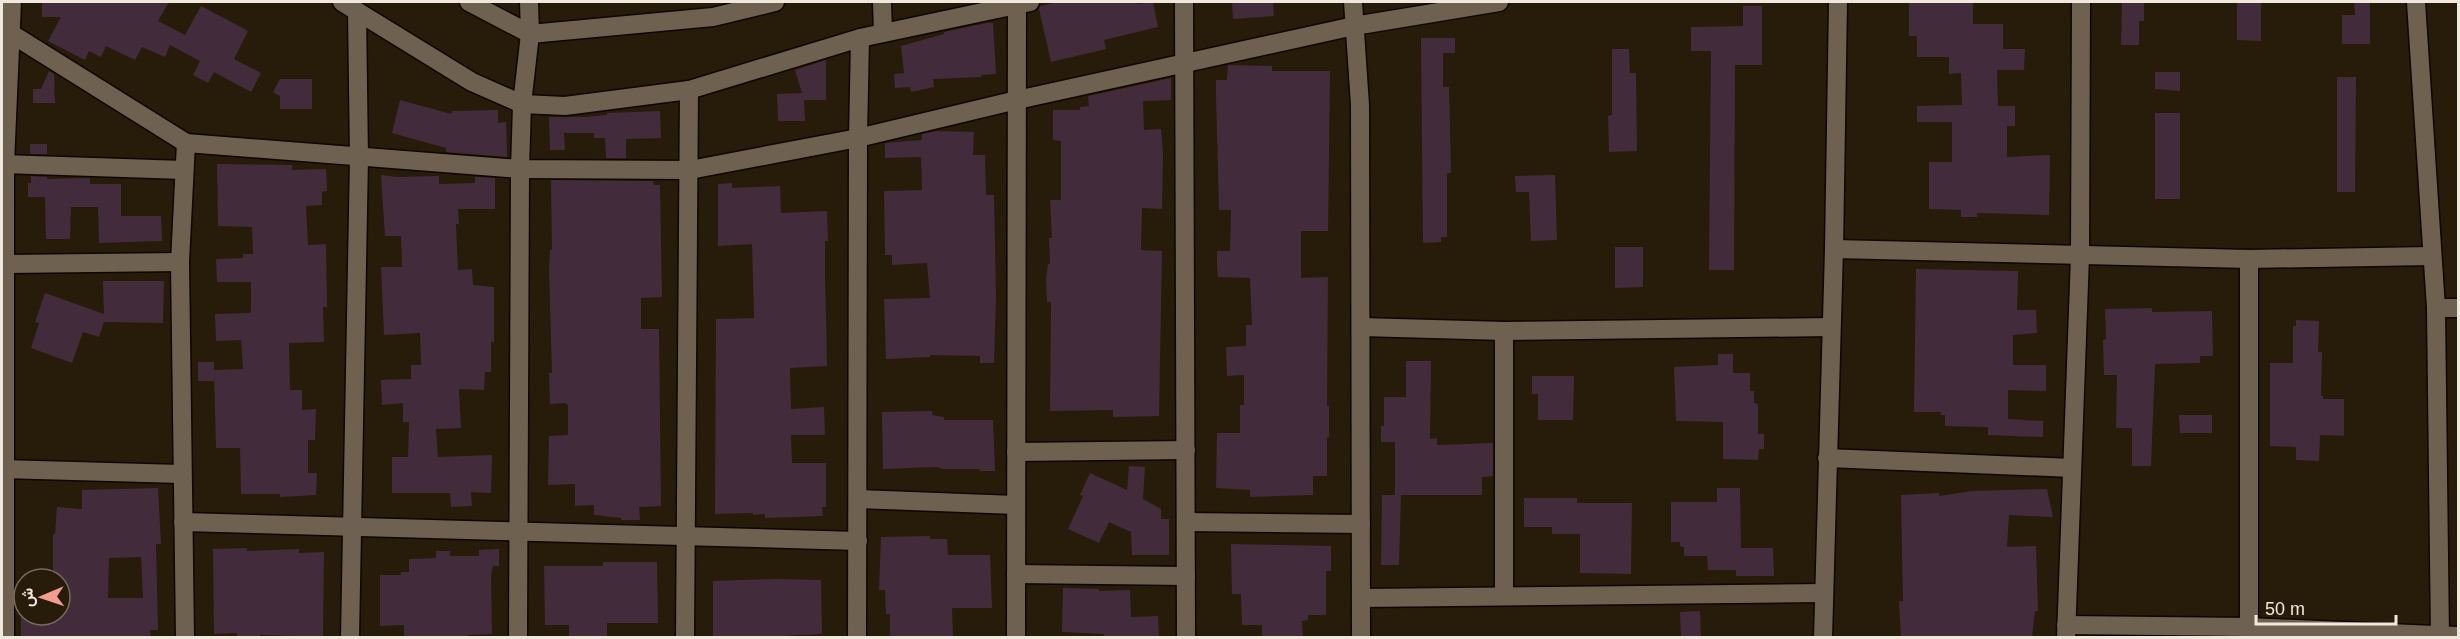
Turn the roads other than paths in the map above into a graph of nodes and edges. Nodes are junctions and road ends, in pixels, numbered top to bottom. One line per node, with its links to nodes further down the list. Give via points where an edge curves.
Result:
1 (12, 2): 16 (street)
2 (469, 2): 18 (street)
3 (529, 2): 18 (street)
4 (774, 2): 14 (street)
5 (882, 2): 17 (street)
6 (1184, 2): 20 (street)
7 (1353, 2): 15 (street)
8 (1498, 2): 15 (street)
9 (1838, 2): 31 (street)
10 (2081, 2): 32 (street)
11 (2416, 2): 33 (street)
12 (1024, 3): 17 (street); 22 (street)
13 (350, 6): 23 (street, via 472,82); 26 (street)
14 (713, 9): 18 (street)
15 (1354, 26): 20 (street); 39 (street, via 1360,105)
16 (10, 33): 25 (street); 27 (street)
17 (883, 33): 19 (street)
18 (530, 34): 23 (street)
19 (860, 38): 21 (street); 24 (street)
20 (1184, 63): 22 (street); 42 (street)
21 (689, 90): 23 (street, via 565,106); 30 (street)
22 (1017, 99): 24 (street); 43 (street)
23 (522, 104): 28 (street)
24 (858, 138): 30 (street); 48 (street)
25 (186, 144): 26 (street); 29 (street)
26 (359, 158): 28 (street); 53 (street)
27 (3, 164): 29 (street); 36 (street)
28 (520, 169): 30 (street); 54 (street)
29 (184, 170): 35 (street)
30 (690, 170): 55 (street)
31 (1834, 249): 32 (street); 40 (street)
32 (2080, 256): 34 (street); 45 (street)
33 (2432, 256): 34 (street); 37 (street)
34 (2249, 259): 63 (street)
35 (180, 262): 36 (street); 47 (street)
36 (6, 264): 46 (street)
37 (2436, 308): 38 (street); 65 (street)
38 (2458, 308)
39 (1361, 327): 41 (street); 52 (street)
40 (1830, 327): 41 (street); 44 (street)
41 (1504, 331): 60 (street)
42 (1186, 450): 43 (street); 51 (street)
43 (1016, 452): 49 (street)
44 (1827, 458): 45 (street); 59 (street)
45 (2072, 468): 62 (street)
46 (3, 469): 47 (street); 66 (street)
47 (181, 474): 50 (street)
48 (858, 499): 49 (street); 56 (street)
49 (1016, 505): 57 (street)
50 (183, 522): 53 (street); 67 (street)
51 (1186, 522): 52 (street); 58 (street)
52 (1361, 524): 61 (street)
53 (351, 527): 54 (street); 68 (street)
54 (520, 532): 55 (street); 69 (street)
55 (687, 536): 56 (street); 70 (street)
56 (858, 541): 71 (street)
57 (1016, 574): 58 (street); 72 (street)
58 (1186, 576): 73 (street)
59 (1824, 593): 60 (street); 75 (street)
60 (1504, 596): 61 (street)
61 (1361, 598): 74 (street)
62 (2066, 631): 63 (street)
63 (2249, 632): 65 (street)
64 (2458, 636): 65 (street)
65 (2440, 637)
66 (5, 638)
67 (185, 638)
68 (350, 638)
69 (518, 638)
70 (685, 638)
71 (856, 638)
72 (1016, 638)
73 (1186, 638)
74 (1361, 638)
75 (1823, 638)

